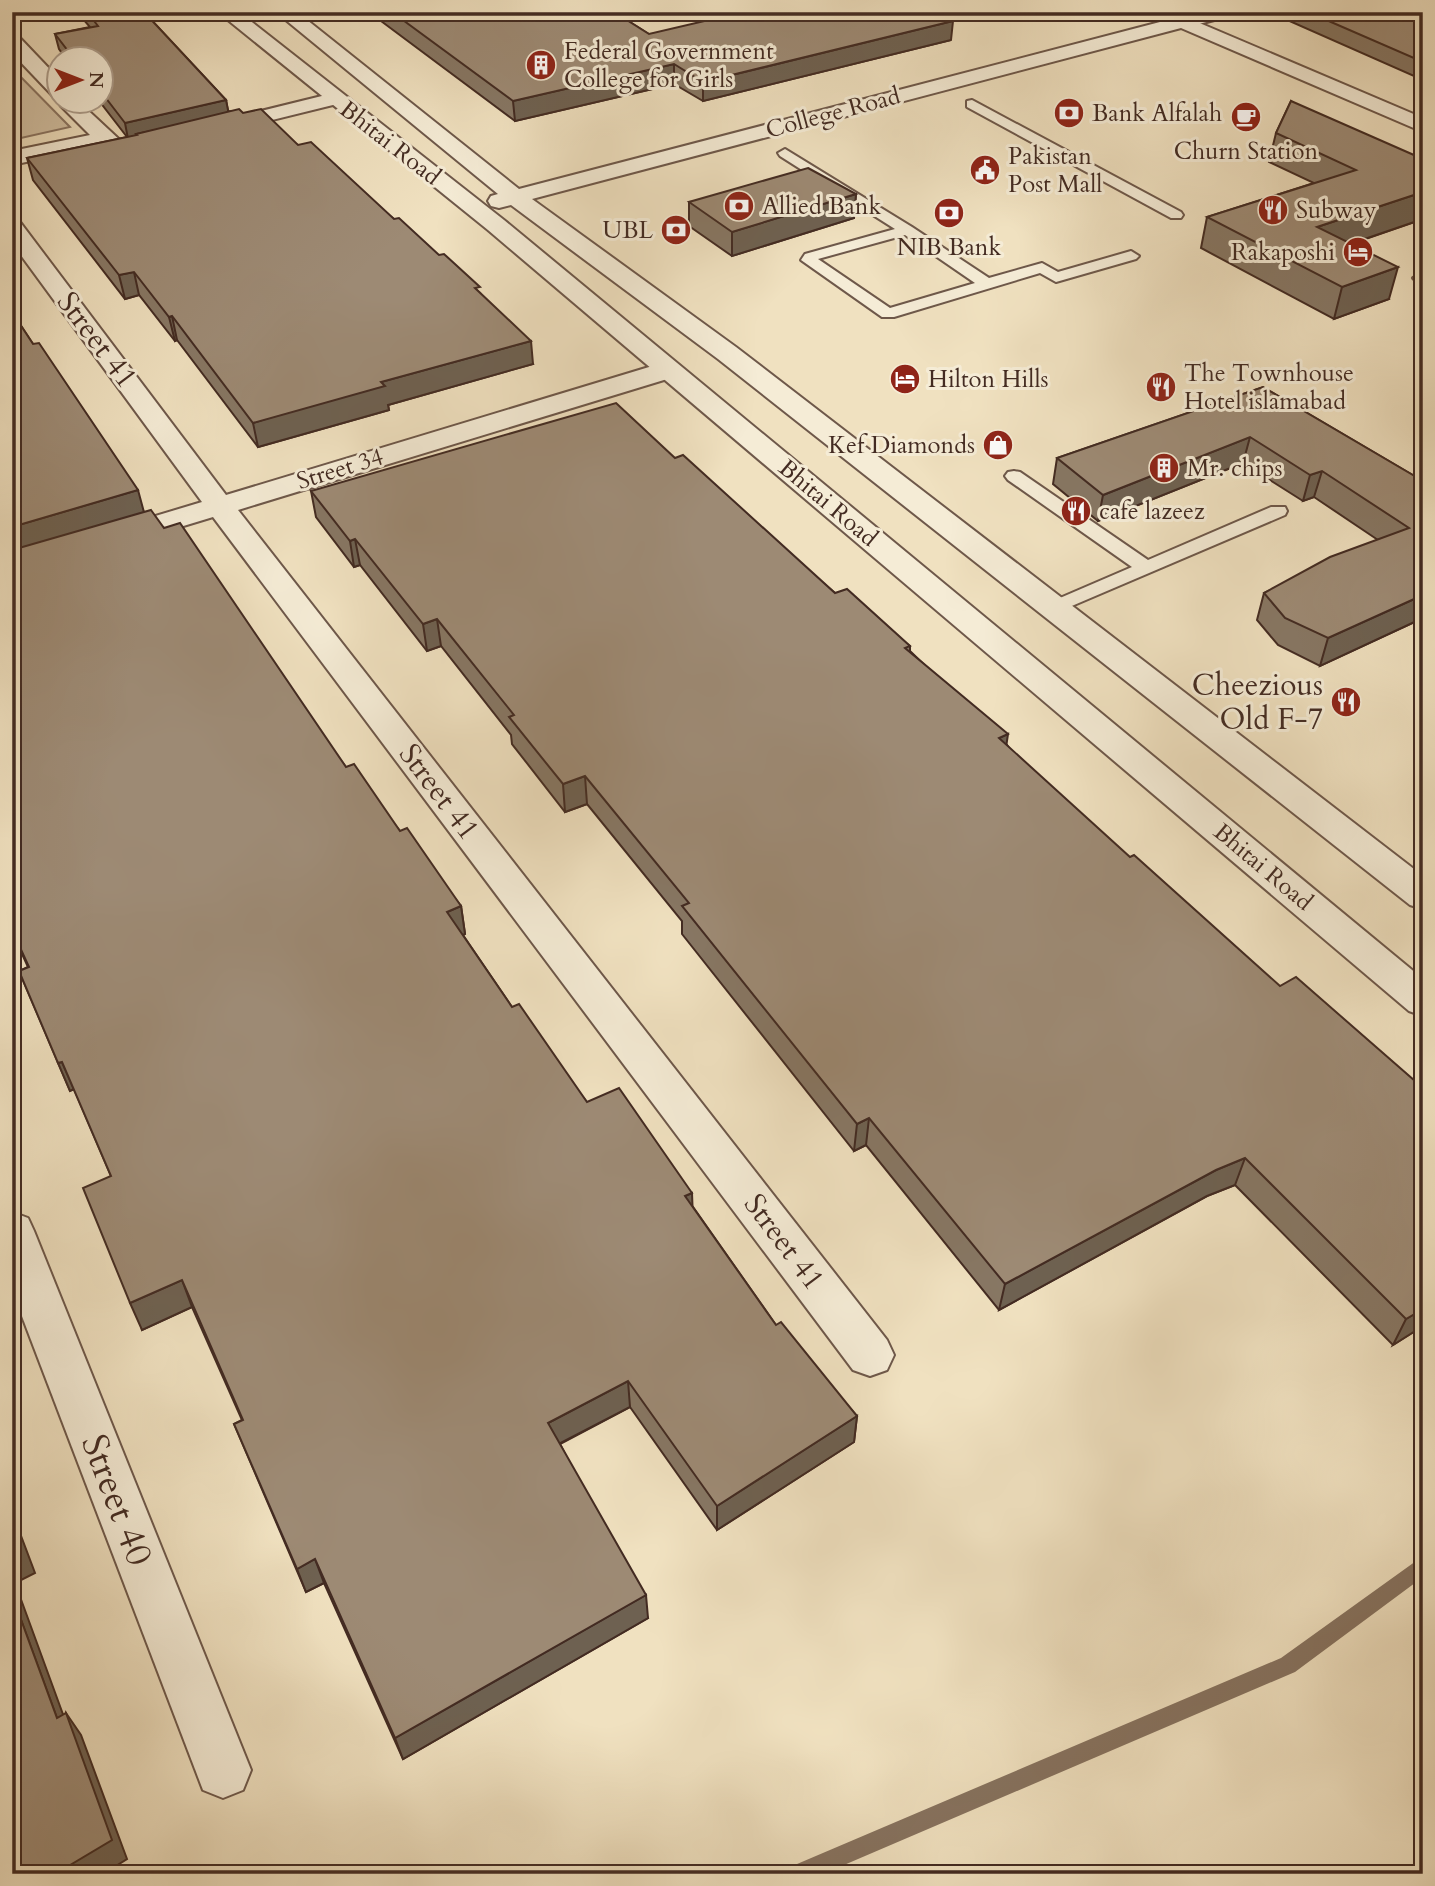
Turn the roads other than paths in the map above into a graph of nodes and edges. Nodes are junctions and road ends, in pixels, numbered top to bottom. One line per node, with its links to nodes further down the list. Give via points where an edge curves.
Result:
1 (227, 12): 11 (street, Bhitai Road)
2 (285, 12): 23 (street, Bhitai Road)
3 (1160, 12): 5 (street)
4 (1223, 12): 5 (street, College Road)
5 (1183, 22): 6 (street, College Road); 7 (street)
6 (1143, 31): 7 (street, via 1178,46); 23 (street, College Road)
7 (1220, 37): 15 (street)
8 (12, 41): 9 (street)
9 (46, 77)
10 (998, 97): 12 (street, College Road)
11 (334, 99): 16 (street); 24 (street, Bhitai Road)
12 (972, 104): 13 (street, College Road); 26 (lane)
13 (945, 111)
14 (81, 116): 18 (street)
15 (1423, 126)
16 (199, 132)
17 (172, 138): 18 (street, via 118,151)
18 (103, 139): 21 (street)
19 (811, 146): 20 (street, College Road)
20 (785, 153): 22 (street, College Road); 29 (lane)
21 (12, 158)
22 (759, 160)
23 (516, 198): 24 (street, College Road); 25 (street, Bhitai Road)
24 (473, 206): 27 (street, Bhitai Road)
25 (552, 211): 27 (street); 32 (street, Bhitai Road)
26 (1176, 215)
27 (496, 225): 33 (street, Bhitai Road)
28 (12, 227): 35 (street, Street 41)
29 (907, 230): 31 (lane); 31 (lane, via 809,260 888,314)
30 (1130, 256): 31 (lane, via 1056,277 1042,268)
31 (987, 284)
32 (727, 352): 33 (street, Street 34); 39 (street, Bhitai Road)
33 (668, 370): 35 (street, Street 34); 41 (street, Bhitai Road)
34 (1014, 475): 37 (lane)
35 (220, 506): 38 (street, Street 34); 43 (street, Street 41)
36 (1278, 511): 37 (lane)
37 (1146, 568): 39 (lane)
38 (12, 569)
39 (1053, 608): 40 (street, Bhitai Road)
40 (1423, 895)
41 (1423, 1001)
42 (12, 1231): 44 (street, Street 40)
43 (870, 1354)
44 (223, 1770)

